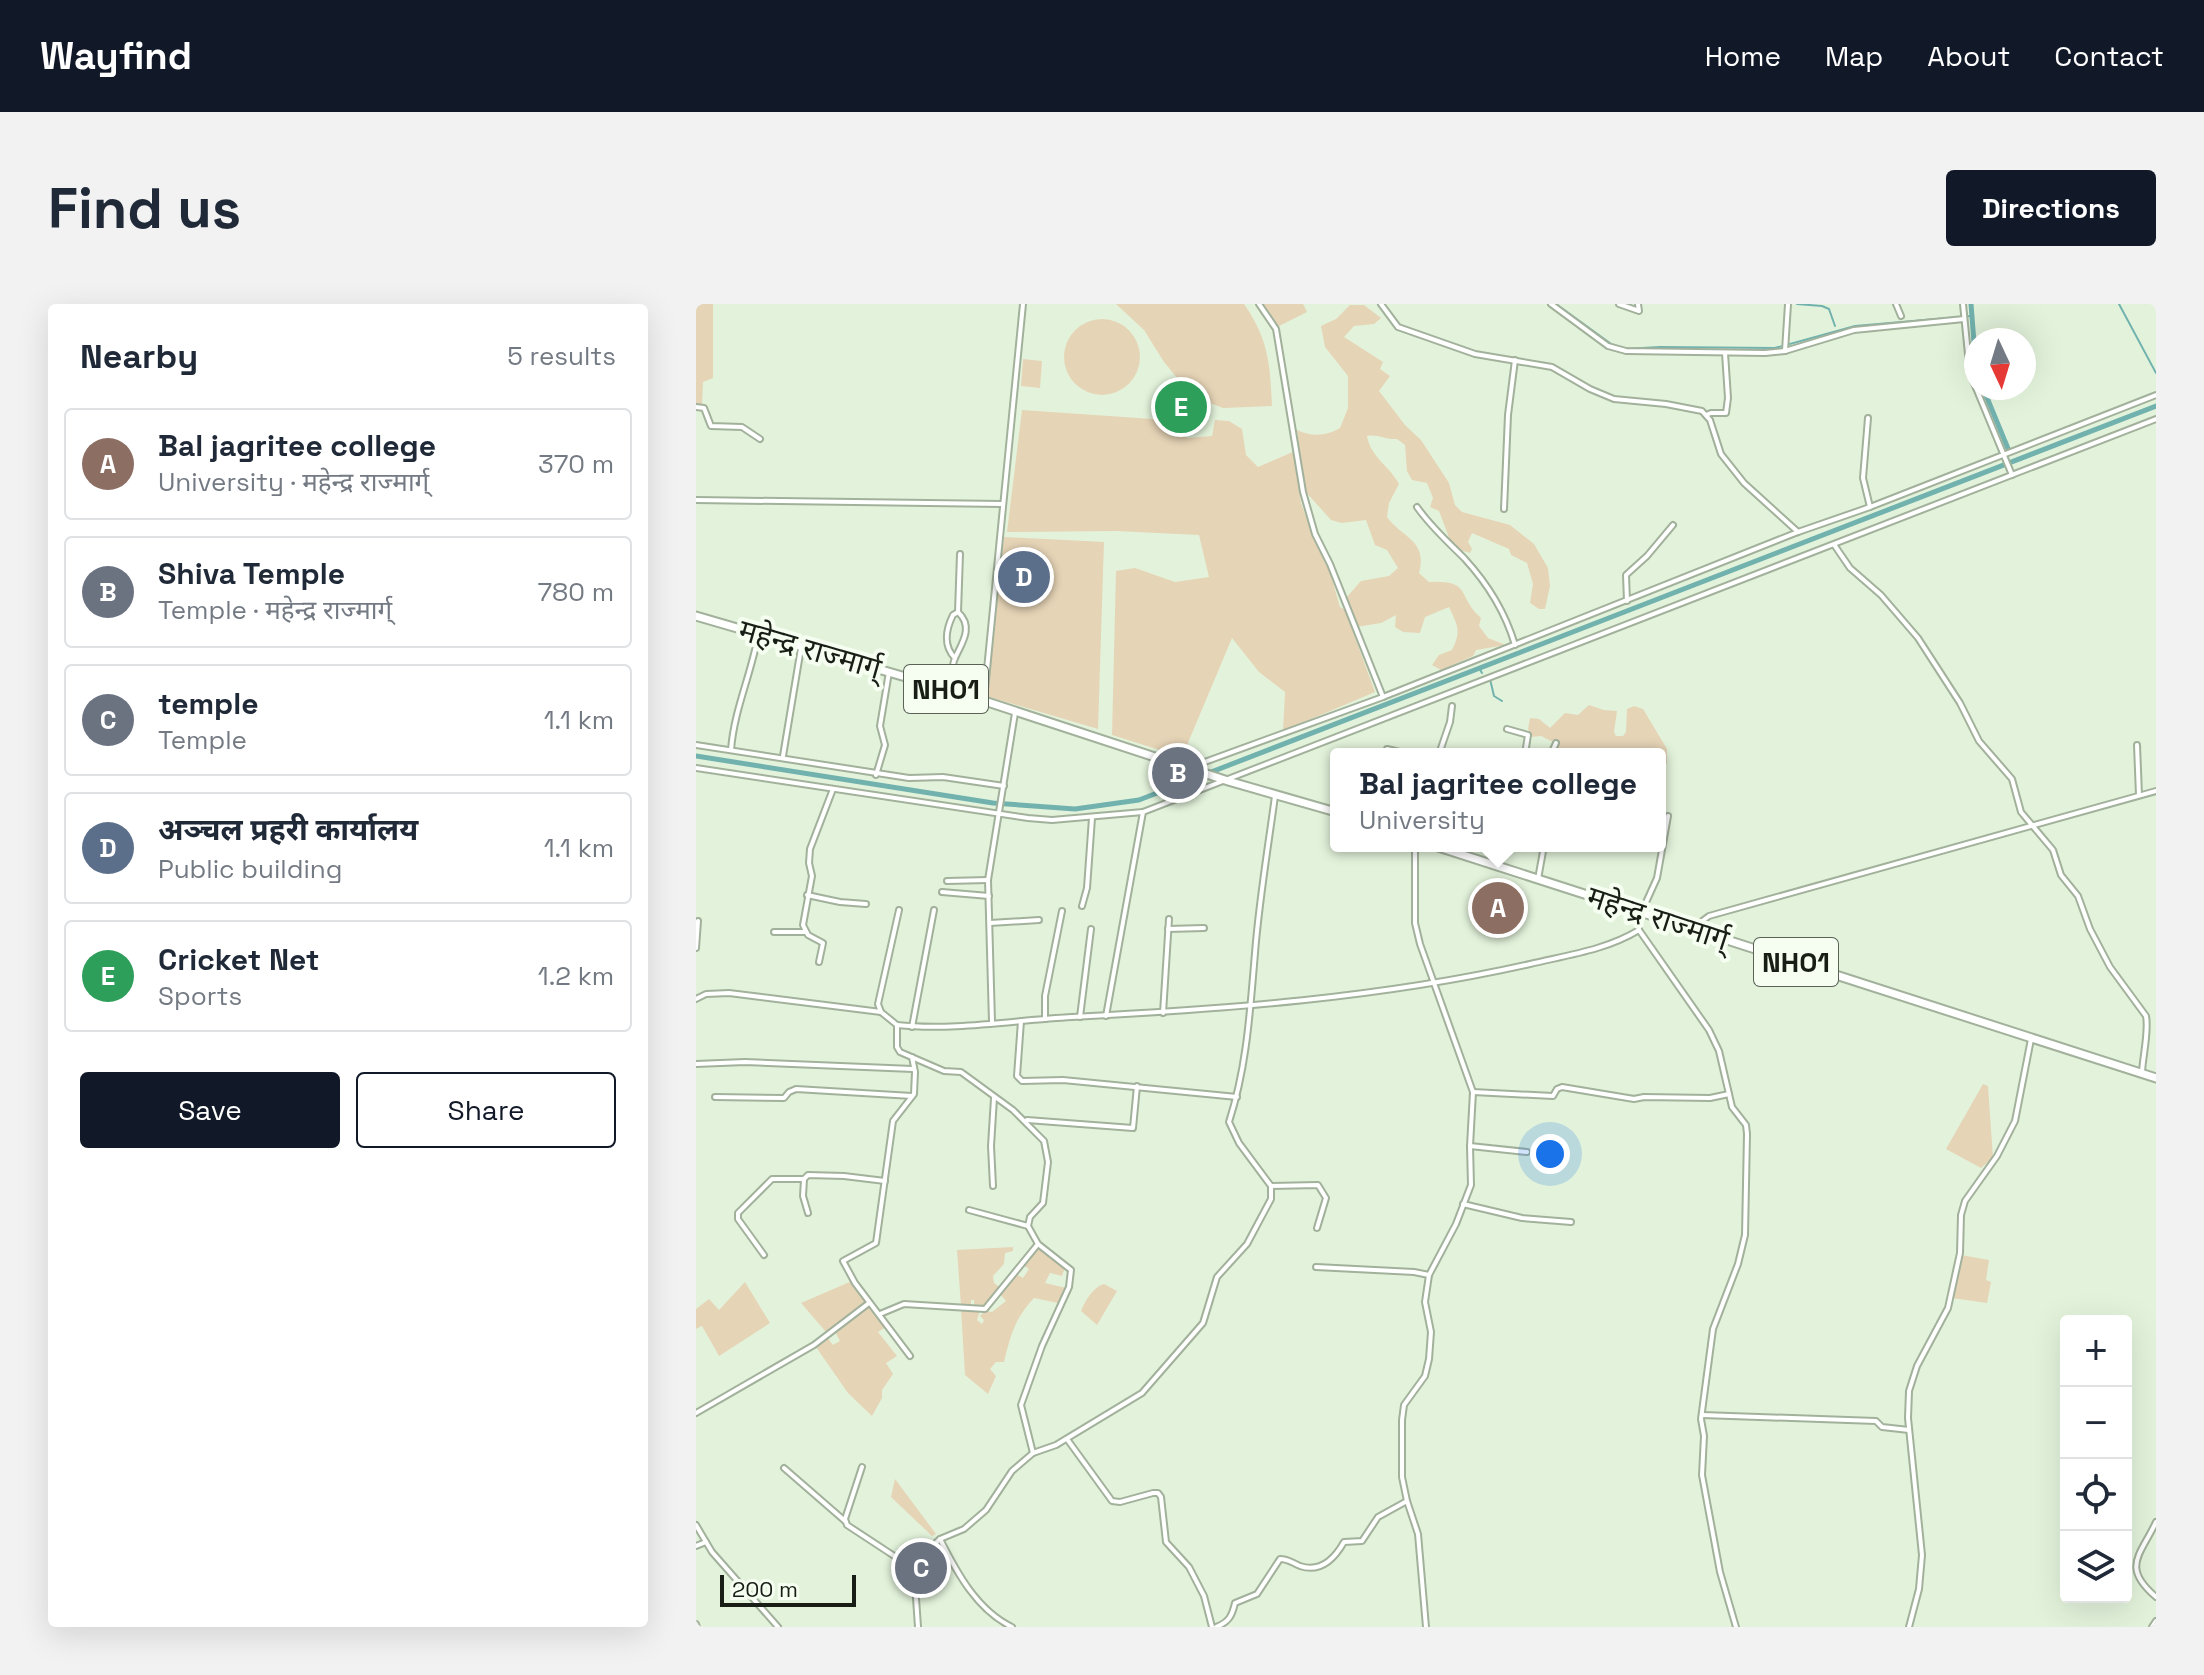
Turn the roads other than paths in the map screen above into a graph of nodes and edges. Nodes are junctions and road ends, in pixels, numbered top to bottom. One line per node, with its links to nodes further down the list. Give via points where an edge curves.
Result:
1 (1023, 304): 26 (street)
2 (1259, 304): 43 (street, via 1276,329 1315,534)
3 (1381, 304): 15 (street, via 1398,327 1475,354)
4 (1551, 304): 14 (street, via 1618,350)
5 (1619, 304): 6 (street, via 1639,311)
6 (1638, 304)
7 (1788, 304): 13 (street)
8 (1896, 304): 10 (street)
9 (1963, 304): 11 (street)
10 (1901, 316)
11 (1963, 316): 12 (street); 13 (street, via 1854,330)
12 (1964, 328)
13 (1785, 351): 14 (street)
14 (1725, 353): 19 (street, via 1726,413)
15 (1515, 360): 19 (street, via 1552,367 1614,399); 29 (street)
16 (2156, 395): 23 (street)
17 (1981, 400): 23 (street)
18 (696, 407): 22 (street, via 704,408 711,426 742,427)
19 (1706, 415): 31 (street, via 1721,454 1744,483)
20 (1868, 418): 28 (street, via 1863,478)
21 (2156, 419): 24 (street)
22 (760, 439)
23 (2004, 456): 24 (street); 28 (street)
24 (2011, 473): 32 (street)
25 (696, 500): 26 (street)
26 (1002, 504): 44 (street)
27 (1417, 507): 38 (street, via 1495,596)
28 (1870, 507): 31 (street)
29 (1504, 509)
30 (1673, 525): 34 (street, via 1626,575)
31 (1798, 532): 34 (street)
32 (1834, 546): 59 (street); 70 (street, via 1918,638 1979,741 2012,779 2021,812)
33 (960, 554): 35 (street)
34 (1627, 601): 38 (street)
35 (958, 612): 40 (street, via 967,627); 40 (street, via 946,636)
36 (696, 616): 37 (highway, महेन्द्र राज्मार्ग् / NH01)
37 (758, 633): 39 (highway, महेन्द्र राज्मार्ग् / NH01); 54 (street, via 733,721)
38 (1515, 645): 43 (street)
39 (801, 648): 41 (highway, महेन्द्र राज्मार्ग् / NH01); 55 (street)
40 (955, 658): 42 (street)
41 (889, 672): 42 (highway, महेन्द्र राज्मार्ग् / NH01); 58 (street, via 880,726 885,745)
42 (950, 690): 44 (highway, महेन्द्र राज्मार्ग् / NH01)
43 (1383, 697): 57 (street)
44 (984, 700): 46 (highway, महेन्द्र राज्मार्ग् / NH01)
45 (1452, 706): 51 (street)
46 (1016, 711): 57 (highway, महेन्द्र राज्मार्ग् / NH01); 60 (street)
47 (1507, 729): 52 (street, via 1528,735)
48 (1556, 743): 53 (street)
49 (696, 745): 54 (street)
50 (2137, 745): 64 (street)
51 (1441, 748)
52 (1526, 748)
53 (1554, 748)
54 (731, 750): 55 (street)
55 (783, 757): 58 (street)
56 (696, 768): 61 (street)
57 (1191, 768): 59 (highway, महेन्द्र राज्मार्ग् / NH01)
58 (877, 774): 60 (street)
59 (1224, 779): 63 (highway, महेन्द्र राज्मार्ग् / NH01); 67 (street)
60 (1004, 786): 65 (street)
61 (833, 789): 65 (street); 82 (street, via 810,849)
62 (2156, 791): 64 (street)
63 (1276, 793): 66 (highway, महेन्द्र राज्मार्ग् / NH01); 105 (street)
64 (2139, 795): 70 (street)
65 (998, 810): 69 (street, via 1052,820); 79 (street)
66 (1330, 810)
67 (1143, 812): 69 (street); 108 (street)
68 (1668, 816): 71 (street)
69 (1092, 818): 85 (street)
70 (2031, 825): 97 (street, via 1709,916); 119 (street, via 2053,850 2110,967 2146,1016)
71 (1666, 827)
72 (1415, 852): 103 (street, via 1415,923)
73 (1455, 852): 77 (highway, महेन्द्र राज्मार्ग् / NH01)
74 (1497, 852): 77 (street)
75 (1543, 852): 78 (street)
76 (1662, 852): 89 (street)
77 (1494, 864): 78 (highway, महेन्द्र राज्मार्ग् / NH01)
78 (1538, 879): 89 (highway, महेन्द्र राज्मार्ग् / NH01)
79 (988, 880): 80 (street); 83 (street)
80 (947, 881)
81 (942, 892): 83 (street)
82 (807, 895): 84 (street); 100 (street)
83 (989, 896): 93 (street)
84 (866, 904)
85 (1082, 906)
86 (899, 910): 106 (street, via 878,1004)
87 (934, 910): 114 (street)
88 (1062, 911): 110 (street)
89 (1641, 913): 97 (highway, महेन्द्र राज्मार्ग् / NH01); 98 (street)
90 (1169, 919): 96 (street)
91 (1039, 920): 93 (street)
92 (698, 921): 101 (street)
93 (990, 923): 112 (street)
94 (1204, 928): 96 (street)
95 (1091, 929): 109 (street)
96 (1168, 929): 107 (street)
97 (1691, 929): 115 (highway, महेन्द्र राज्मार्ग् / NH01)
98 (1639, 930): 103 (street, via 1617,944); 123 (street, via 1709,1030)
99 (774, 932): 100 (street)
100 (806, 932): 102 (street, via 823,943)
101 (696, 948)
102 (819, 962)
103 (1435, 983): 105 (street); 122 (street)
104 (696, 999): 106 (street, via 729,993)
105 (1252, 1006): 107 (street); 126 (street)
106 (881, 1012): 113 (street)
107 (1163, 1013): 108 (street)
108 (1106, 1016): 109 (street)
109 (1080, 1017): 110 (street)
110 (1045, 1019): 111 (street)
111 (1021, 1021): 112 (street); 121 (street, via 1017,1076 1022,1081)
112 (992, 1023): 114 (street)
113 (897, 1025): 114 (street); 116 (street, via 898,1050)
114 (912, 1027)
115 (2031, 1039): 119 (highway, महेन्द्र राज्मार्ग् / NH01); 150 (street, via 2007,1139 1965,1201 1948,1308 1917,1366 1907,1403)
116 (912, 1057): 118 (street); 127 (street, via 944,1071 961,1072)
117 (696, 1064): 118 (street)
118 (915, 1069): 124 (street)
119 (2142, 1074): 120 (highway, महेन्द्र राज्मार्ग् / NH01)
120 (2156, 1078)
121 (1137, 1086): 126 (street); 128 (street, via 1133,1128)
122 (1473, 1092): 123 (street, via 1553,1096 1562,1087 1634,1099); 129 (street)
123 (1729, 1094): 149 (street, via 1746,1125 1745,1235 1713,1329)
124 (912, 1096): 125 (street, via 796,1089 784,1098); 132 (street, via 893,1121)
125 (715, 1097)
126 (1237, 1097): 134 (street, via 1229,1122)
127 (994, 1098): 128 (street); 133 (street)
128 (1024, 1120): 139 (street, via 1044,1141 1048,1162 1043,1203)
129 (1470, 1146): 130 (street); 135 (street, via 1471,1185)
130 (1527, 1152)
131 (804, 1179): 132 (street, via 808,1175); 137 (street); 142 (street, via 772,1179 738,1213)
132 (885, 1181): 145 (street, via 876,1243 843,1261)
133 (993, 1186)
134 (1271, 1186): 140 (street, via 1318,1185 1326,1198); 151 (street, via 1271,1199 1255,1231 1217,1277 1203,1323 1142,1393)
135 (1463, 1204): 138 (street, via 1522,1218); 144 (street)
136 (969, 1210): 139 (street)
137 (808, 1213)
138 (1571, 1222)
139 (1028, 1226): 141 (street)
140 (1317, 1228)
141 (1038, 1244): 146 (street, via 985,1309 904,1304); 152 (street, via 1071,1270 1069,1287 1021,1405)
142 (764, 1255)
143 (1316, 1267): 144 (street)
144 (1429, 1275): 155 (street, via 1429,1359 1425,1376 1404,1405 1402,1420)
145 (870, 1302): 146 (street); 148 (street, via 801,1354)
146 (880, 1314): 147 (street)
147 (910, 1356)
148 (696, 1413)
149 (1702, 1415): 150 (street, via 1876,1421 1882,1427); 170 (street, via 1702,1475)
150 (1909, 1430): 171 (street, via 1922,1555)
151 (1067, 1439): 152 (street); 168 (street, via 1112,1501 1158,1493 1166,1542 1189,1567)
152 (1033, 1453): 159 (street, via 1012,1471 986,1510 964,1529)
153 (862, 1467): 156 (street)
154 (784, 1468): 156 (street)
155 (1407, 1501): 168 (street, via 1378,1517 1362,1541 1344,1542 1320,1567 1280,1559 1257,1594 1235,1603 1226,1623); 169 (street, via 1418,1534)
156 (846, 1522): 162 (street)
157 (2156, 1522): 163 (street, via 2136,1561 2140,1583)
158 (696, 1525): 160 (street)
159 (940, 1539): 162 (street); 167 (street, via 966,1587 997,1620)
160 (706, 1542): 161 (street); 165 (street)
161 (696, 1546)
162 (914, 1569): 166 (street)
163 (2156, 1597)
164 (2156, 1621): 172 (street)
165 (778, 1627)
166 (918, 1627)
167 (1012, 1627)
168 (1214, 1627)
169 (1426, 1627)
170 (1736, 1627)
171 (1909, 1627)
172 (2152, 1627)

